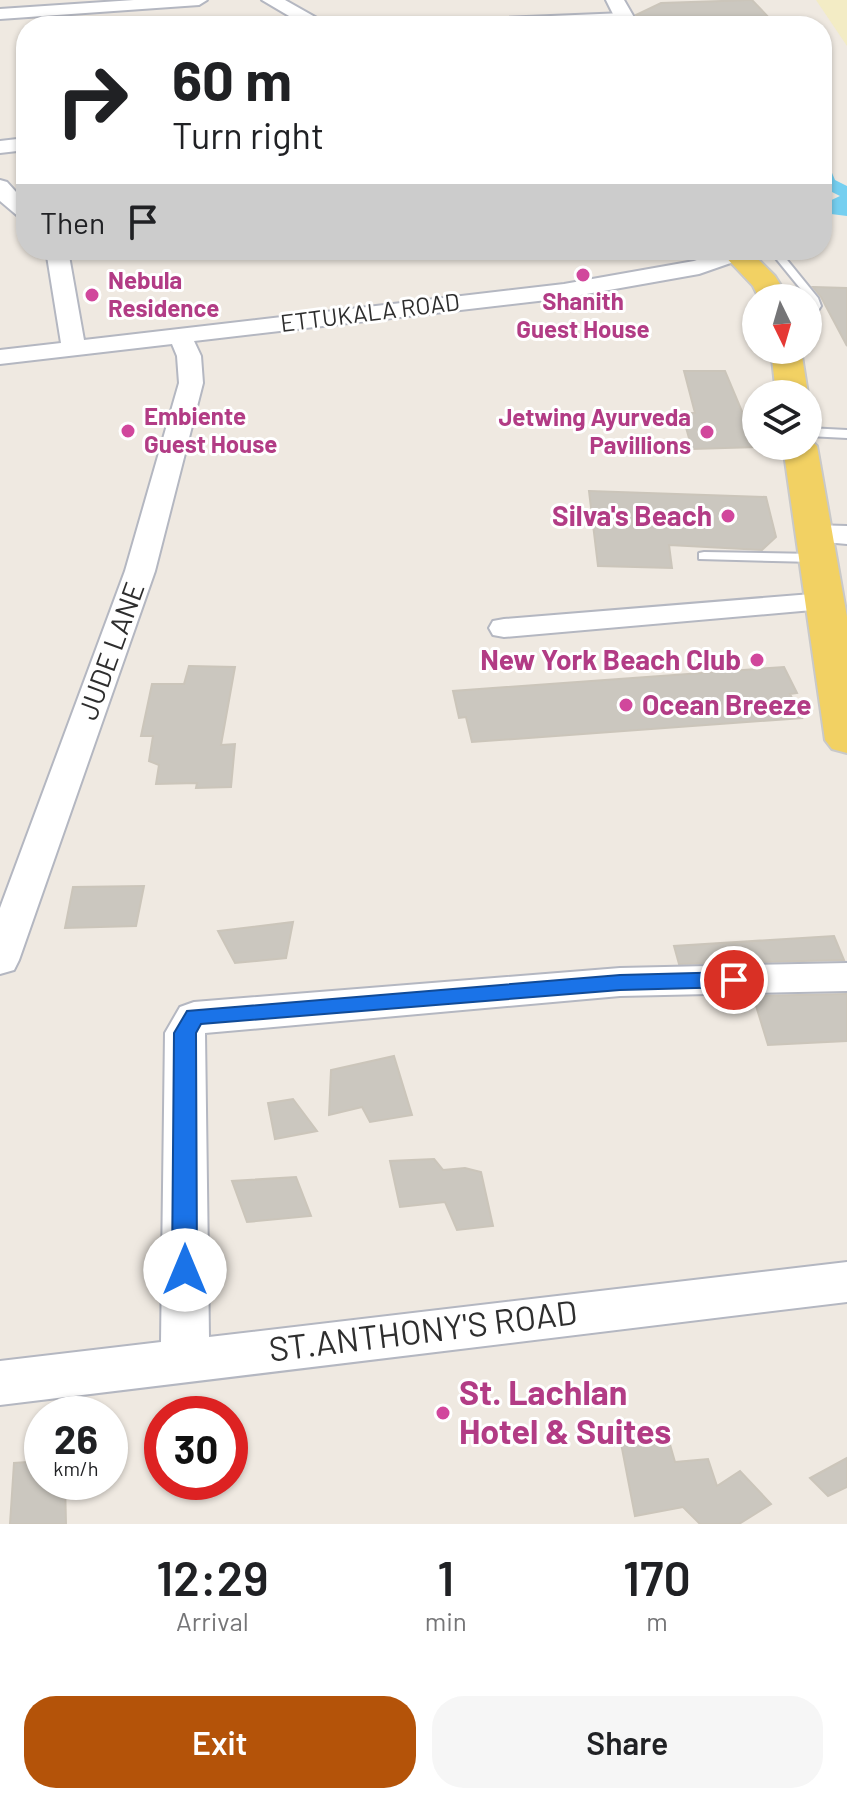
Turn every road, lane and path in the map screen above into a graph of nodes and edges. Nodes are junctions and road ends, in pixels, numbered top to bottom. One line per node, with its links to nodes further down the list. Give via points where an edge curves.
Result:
1 (199, 0): 3 (street)
2 (271, 0): 4 (street)
3 (0, 14)
4 (302, 16)
5 (0, 186): 6 (street)
6 (16, 205)
7 (59, 260): 14 (street)
8 (725, 260): 13 (street, ETTUKALA ROAD, via 564,291)
9 (744, 260): 11 (main road)
10 (780, 260): 12 (lane)
11 (766, 284)
12 (801, 284)
13 (180, 335): 14 (street, ETTUKALA ROAD); 24 (street, JUDE LANE, via 189,356 191,383 140,571)
14 (74, 350): 15 (street, ETTUKALA ROAD)
15 (0, 357)
16 (822, 433): 17 (lane)
17 (847, 434)
18 (804, 460): 19 (main road)
19 (825, 542): 20 (lane); 21 (main road)
20 (704, 556)
21 (833, 617): 22 (street); 23 (main road)
22 (504, 628)
23 (847, 740)
24 (0, 960)
25 (847, 977): 27 (street, via 620,982 194,1017 185,1033)
26 (847, 1282): 27 (street, ST.ANTHONY'S ROAD)
27 (185, 1359): 28 (street, ST.ANTHONY'S ROAD)
28 (0, 1383)

